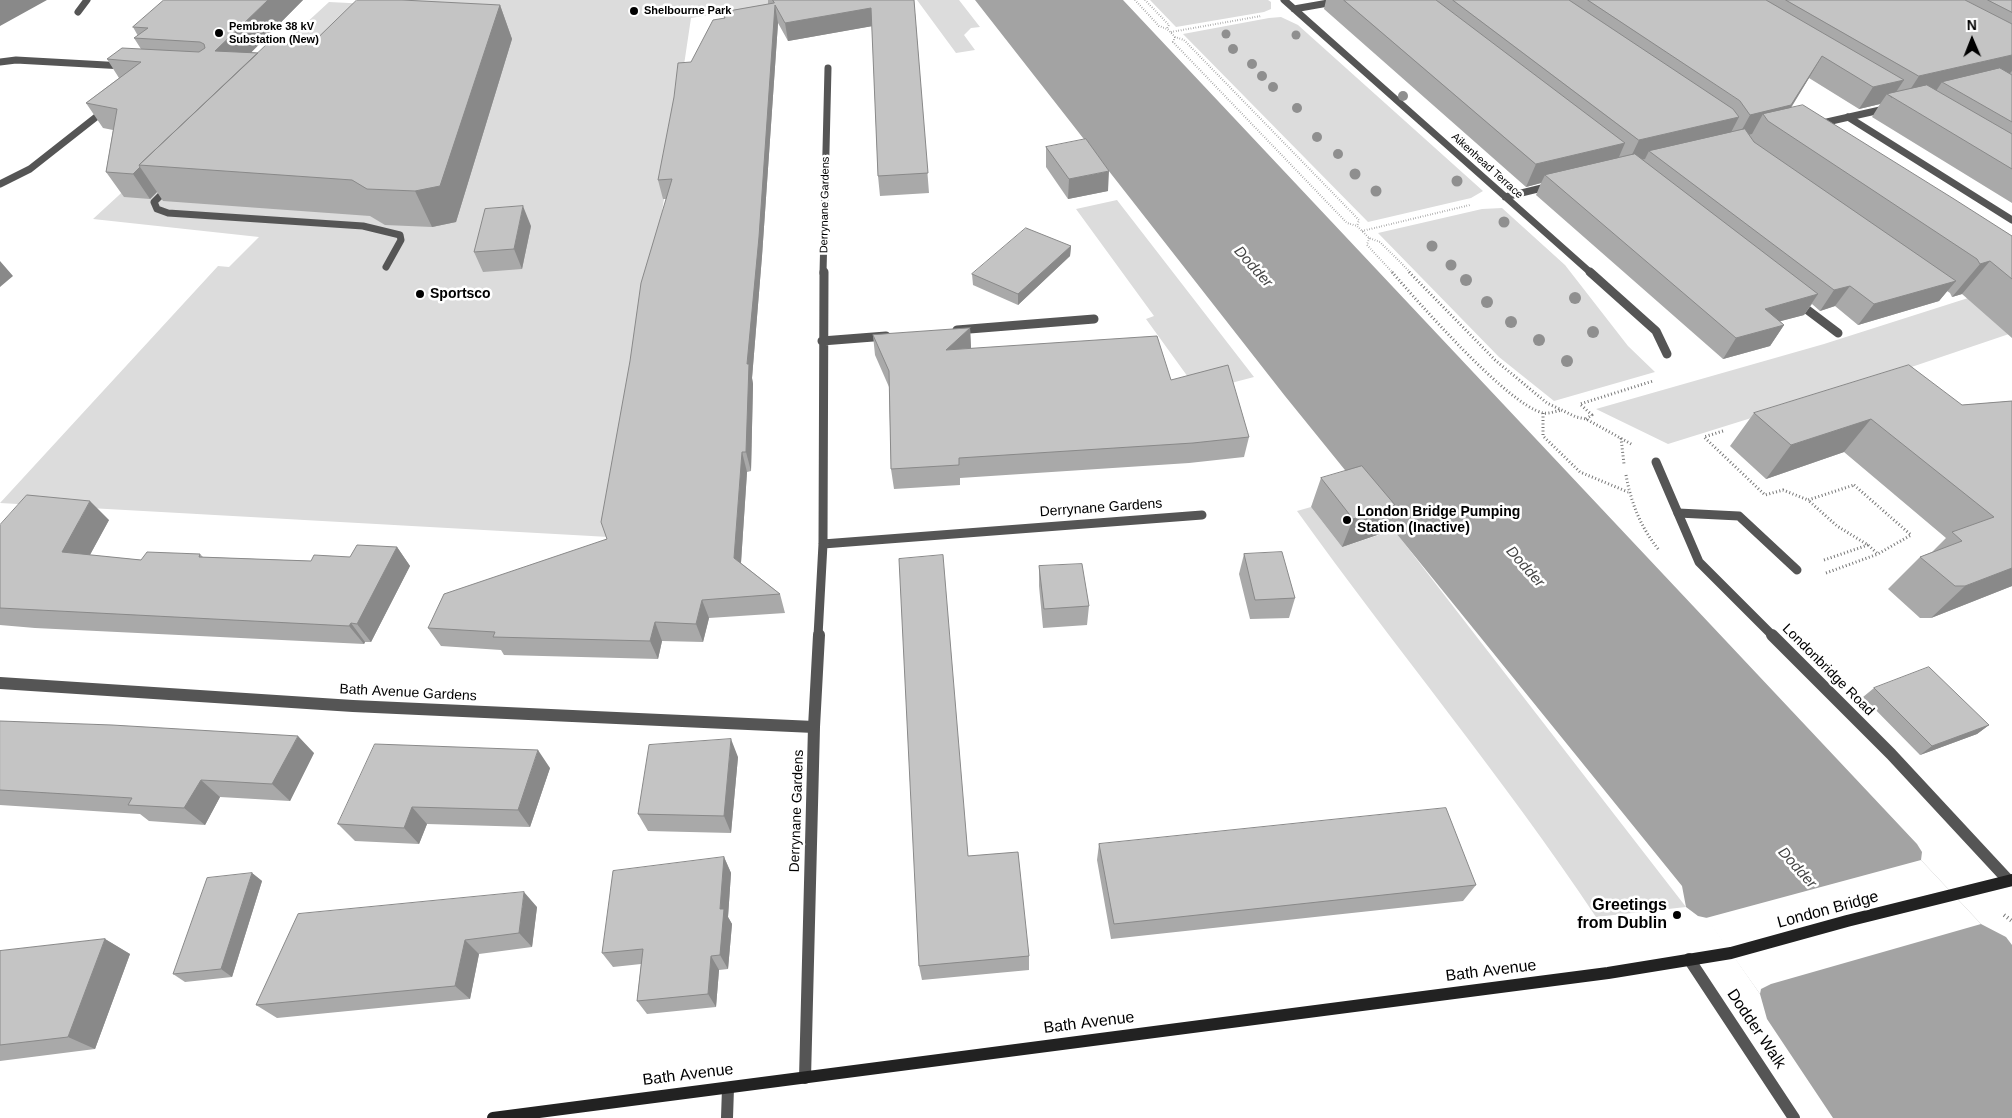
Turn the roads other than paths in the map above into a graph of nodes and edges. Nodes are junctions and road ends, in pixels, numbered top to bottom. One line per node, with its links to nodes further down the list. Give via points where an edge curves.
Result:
1 (88, 0): 5 (street)
2 (1284, 0): 4 (street, Aikenhead Terrace)
3 (1344, 0): 4 (street)
4 (1294, 9): 16 (street, Aikenhead Terrace)
5 (78, 12)
6 (0, 62): 7 (street)
7 (130, 66)
8 (828, 68): 24 (street, Derrynane Gardens)
9 (114, 103): 14 (street, via 30,169)
10 (1895, 106): 11 (street)
11 (1848, 117): 12 (street); 17 (street)
12 (1810, 126)
13 (175, 181): 18 (street, via 154,202 158,209 168,213 363,226 400,235 401,240)
14 (0, 184)
15 (1561, 184): 16 (street)
16 (1505, 197): 25 (street, Aikenhead Terrace, via 1656,331)
17 (2012, 220)
18 (386, 267)
19 (1791, 297): 22 (street)
20 (1094, 319): 21 (street)
21 (948, 331)
22 (1838, 333)
23 (900, 335): 24 (street)
24 (822, 341): 29 (street, Derrynane Gardens)
25 (1666, 354)
26 (1656, 462): 27 (street, Londonbridge Road)
27 (1678, 513): 30 (street, via 1739,516); 33 (street, Londonbridge Road, via 1699,562 1891,754)
28 (1202, 515): 29 (street, Derrynane Gardens)
29 (823, 544): 32 (street, Derrynane Gardens)
30 (1797, 570)
31 (0, 683): 32 (street, Bath Avenue Gardens, via 353,706)
32 (814, 727): 36 (street, Derrynane Gardens)
33 (2010, 880): 34 (main road, Londonbridge Road)
34 (1970, 891): 35 (main road, London Bridge, via 1731,954)
35 (1689, 959): 36 (main road, Bath Avenue, via 1592,976); 40 (street, Dodder Walk)
36 (805, 1078): 37 (main road, Bath Avenue)
37 (728, 1088): 38 (main road, Bath Avenue); 39 (street)
38 (493, 1118)
39 (727, 1118)
40 (1794, 1118)

